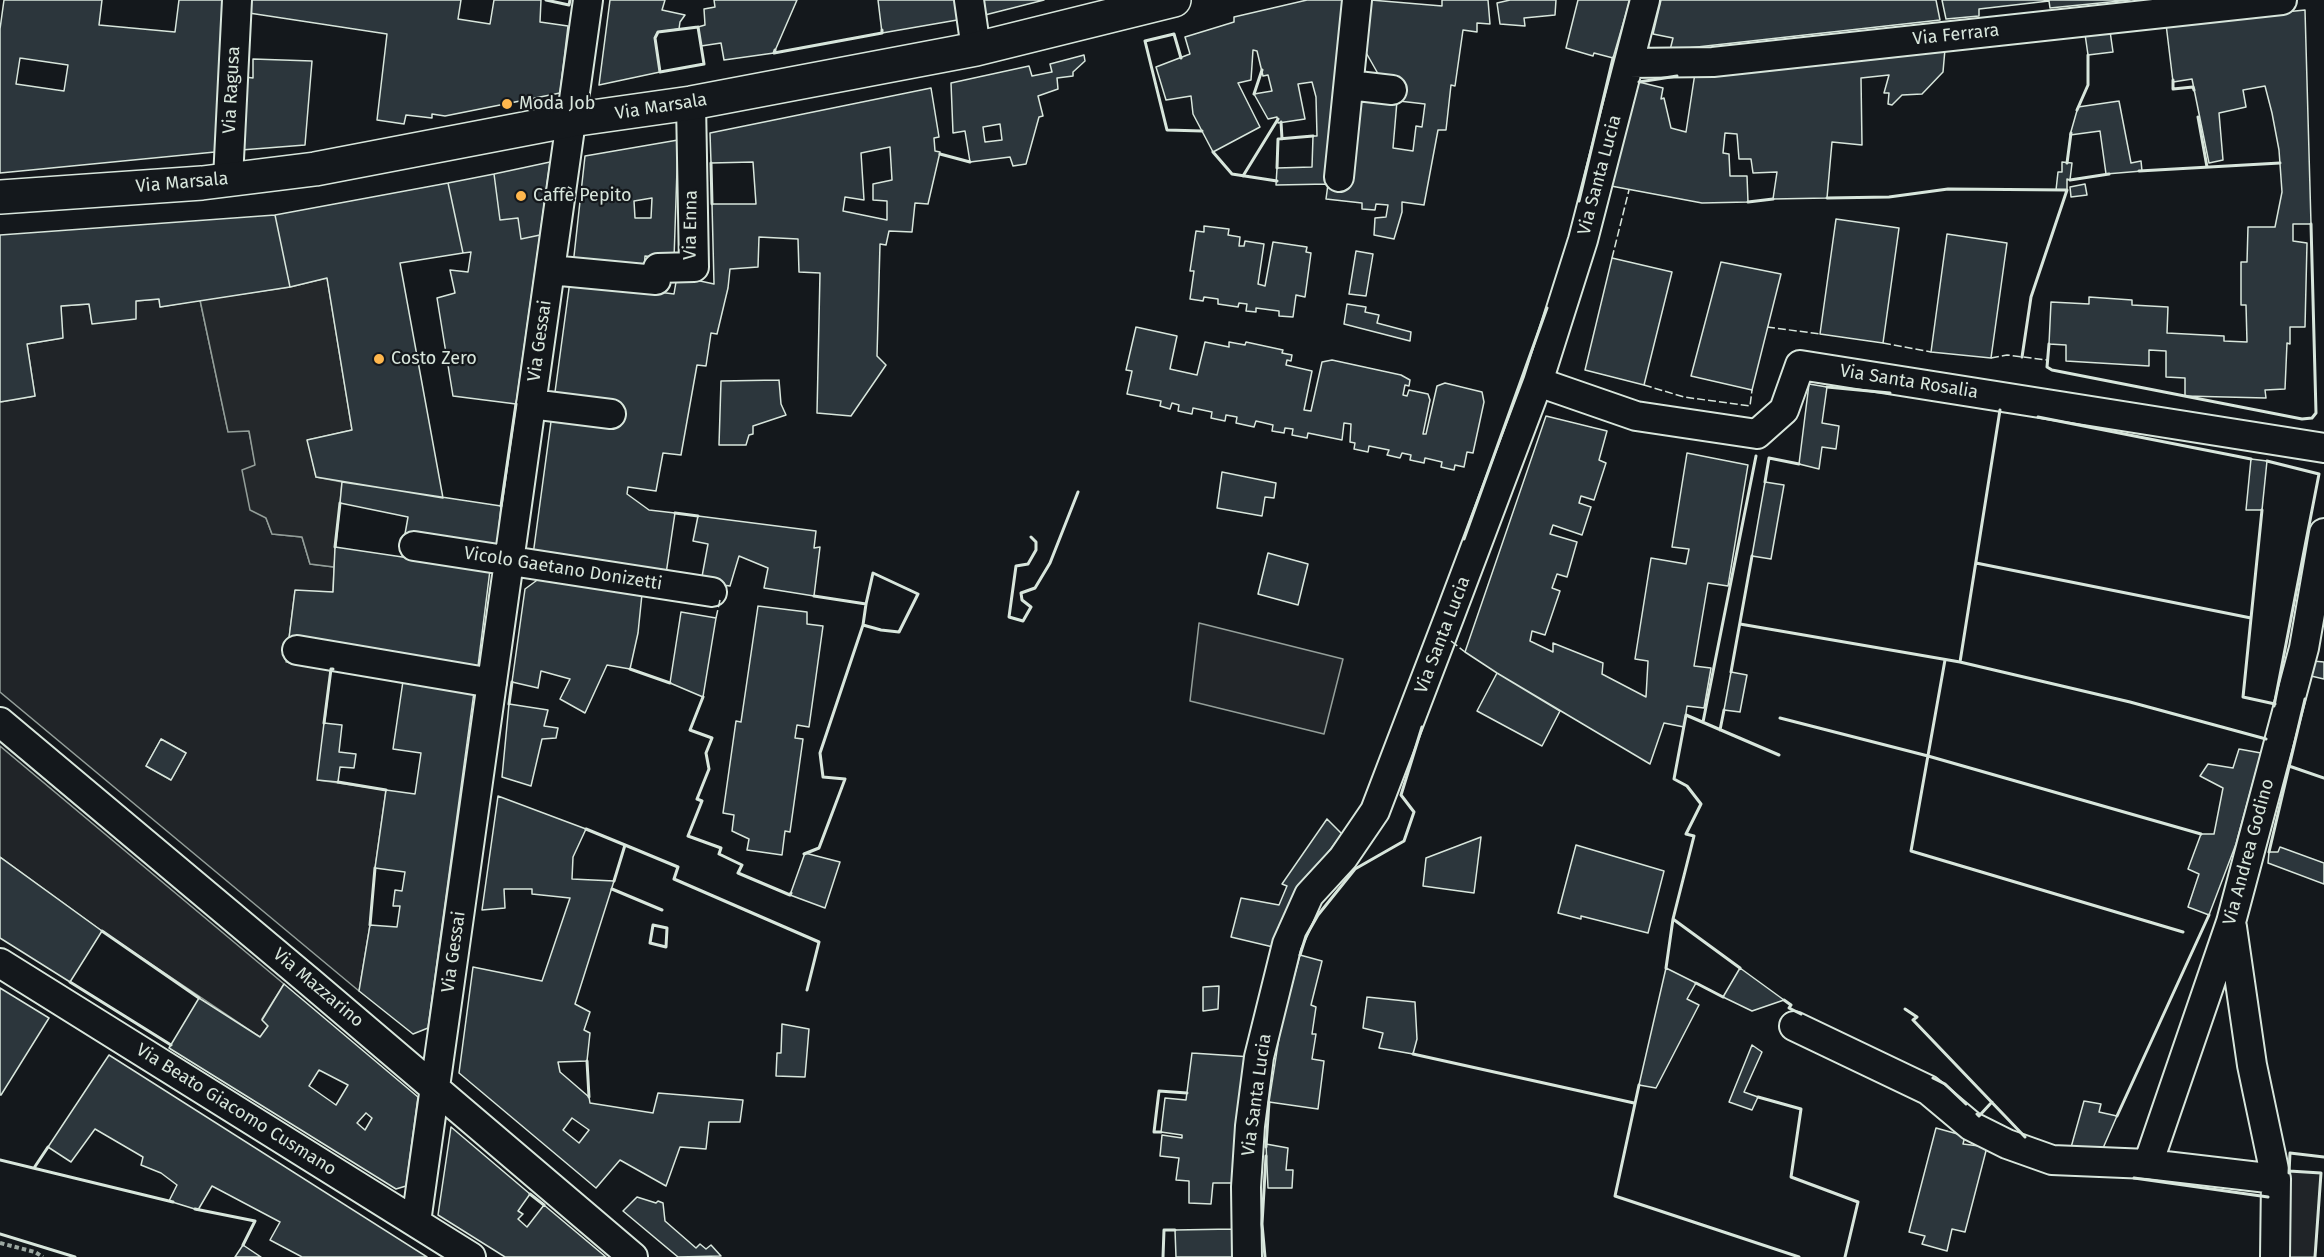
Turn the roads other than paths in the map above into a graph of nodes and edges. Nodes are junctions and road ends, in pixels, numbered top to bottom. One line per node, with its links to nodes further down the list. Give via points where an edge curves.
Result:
1 (237, 0): 15 (street, Via Ragusa)
2 (588, 0): 13 (street, Via Gessai)
3 (969, 0): 8 (street)
4 (1174, 0): 8 (main road, Via Marsala)
5 (1357, 0): 10 (street)
6 (1645, 0): 9 (street, Via Santa Lucia)
7 (2282, 0): 9 (street, Via Ferrara, via 1713,62)
8 (976, 49): 12 (main road, Via Marsala)
9 (1629, 63): 18 (street, Via Santa Lucia, via 1583,240)
10 (1349, 86): 11 (street); 14 (street)
11 (1392, 90)
12 (691, 103): 13 (main road, Via Marsala); 17 (street, Via Enna, via 693,267 658,268 656,280)
13 (571, 120): 15 (main road, Via Marsala, via 315,169); 17 (street, Via Gessai)
14 (1339, 177)
15 (228, 180): 16 (main road, Via Marsala)
16 (0, 197)
17 (550, 270): 19 (street, Via Gessai)
18 (1538, 382): 21 (street, Via Santa Rosalia, via 1636,416 1757,434 1785,410 1800,365); 38 (street, Via Santa Lucia, via 1375,811 1343,858 1309,895 1287,944 1259,1057 1250,1126)
19 (531, 404): 20 (street); 24 (street, Via Gessai)
20 (611, 414)
21 (2324, 448)
22 (2324, 533): 29 (street, Via Andrea Godino, via 2304,648)
23 (414, 546): 24 (street, Vicolo Gaetano Donizetti)
24 (508, 561): 25 (street, Vicolo Gaetano Donizetti); 27 (street, Via Gessai)
25 (712, 592)
26 (297, 650): 27 (street)
27 (492, 682): 32 (street, Via Gessai)
28 (0, 722): 32 (street, Via Mazzarino)
29 (2231, 922): 33 (street, Via Andrea Godino); 34 (street, via 2252,1065)
30 (0, 963): 35 (street, Via Beato Giacomo Cusmano)
31 (1794, 1026): 33 (street, via 1928,1090 1971,1126 2007,1144 2052,1160)
32 (435, 1087): 35 (street, Via Gessai); 37 (street, Via Mazzarino)
33 (2148, 1164): 34 (street)
34 (2276, 1179): 39 (street)
35 (416, 1222): 36 (street, Via Beato Giacomo Cusmano)
36 (471, 1257)
37 (633, 1257)
38 (1247, 1257)
39 (2275, 1257)

